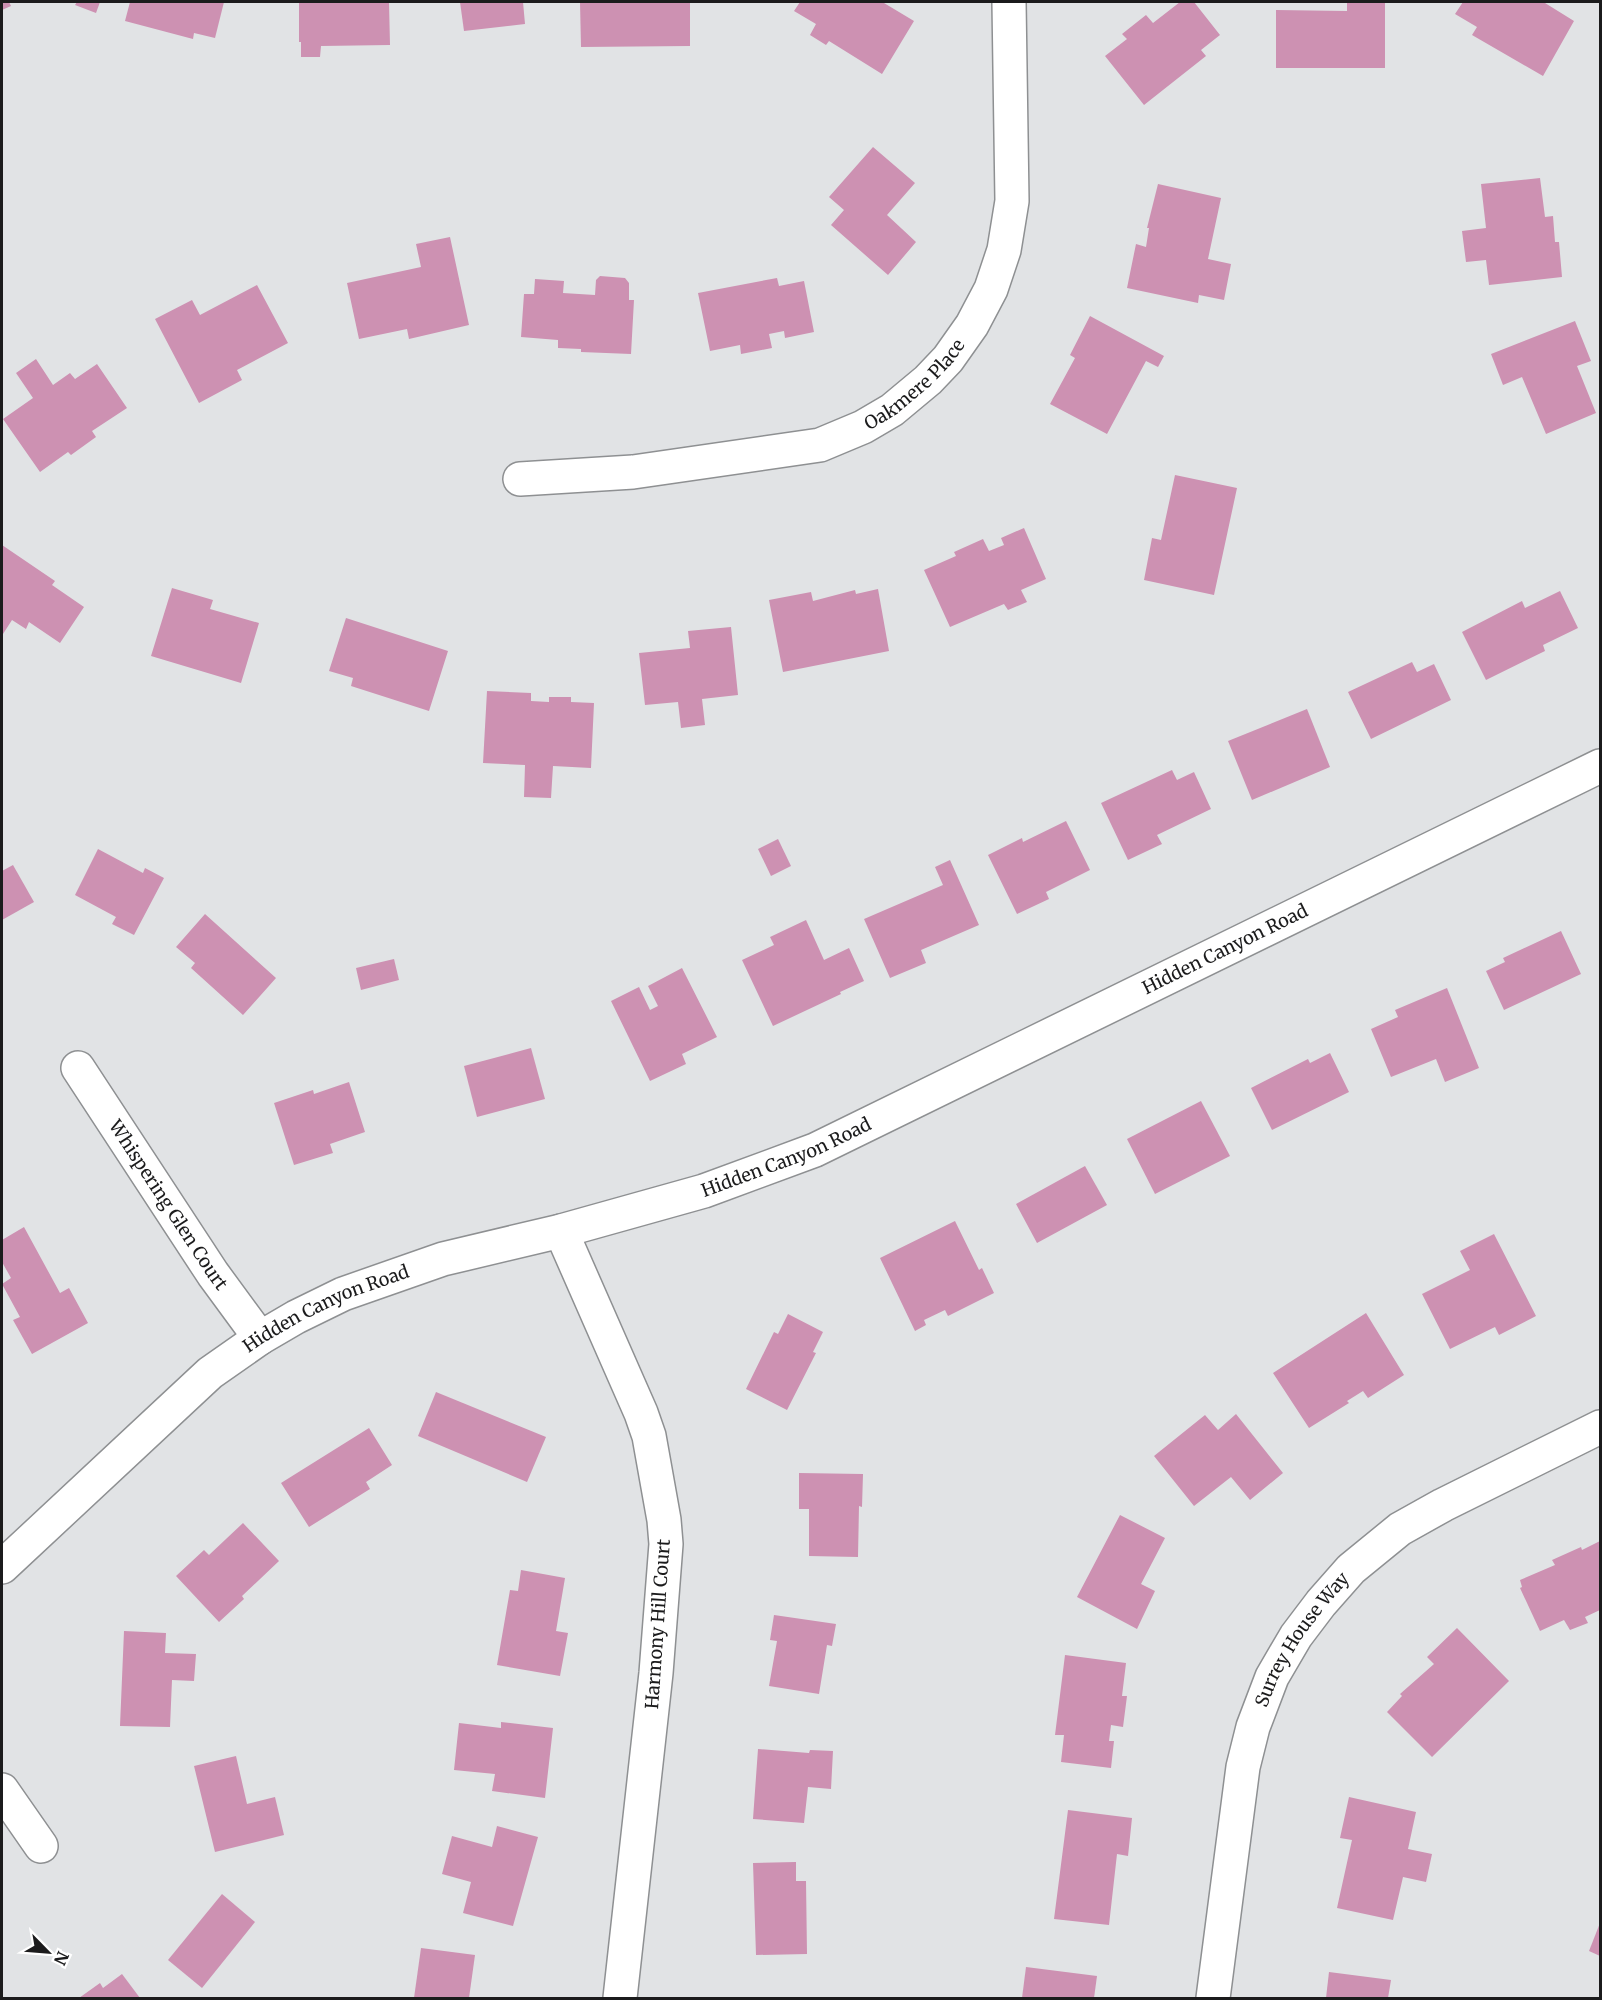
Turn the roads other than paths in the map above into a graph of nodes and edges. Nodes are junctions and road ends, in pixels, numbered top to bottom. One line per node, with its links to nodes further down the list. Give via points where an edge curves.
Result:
1 (1008, 2): 2 (street, Oakmere Place, via 1012,201 1004,250 991,289 972,325 928,380 882,416 820,445 633,472)
2 (520, 479)
3 (1600, 766): 5 (street, Hidden Canyon Road, via 815,1150 705,1191)
4 (78, 1068): 6 (street, Whispering Glen Court, via 213,1274)
5 (561, 1231): 6 (street, Hidden Canyon Road, via 443,1259 343,1294); 11 (street, Harmony Hill Court, via 644,1421 665,1536 656,1673)
6 (260, 1338): 8 (street, Hidden Canyon Road, via 210,1373)
7 (1600, 1427): 12 (street, Surrey House Way, via 1400,1529 1351,1569 1296,1636 1272,1677 1243,1767)
8 (2, 1567)
9 (2, 1790): 10 (street)
10 (41, 1846)
11 (620, 1998)
12 (1213, 1998)

